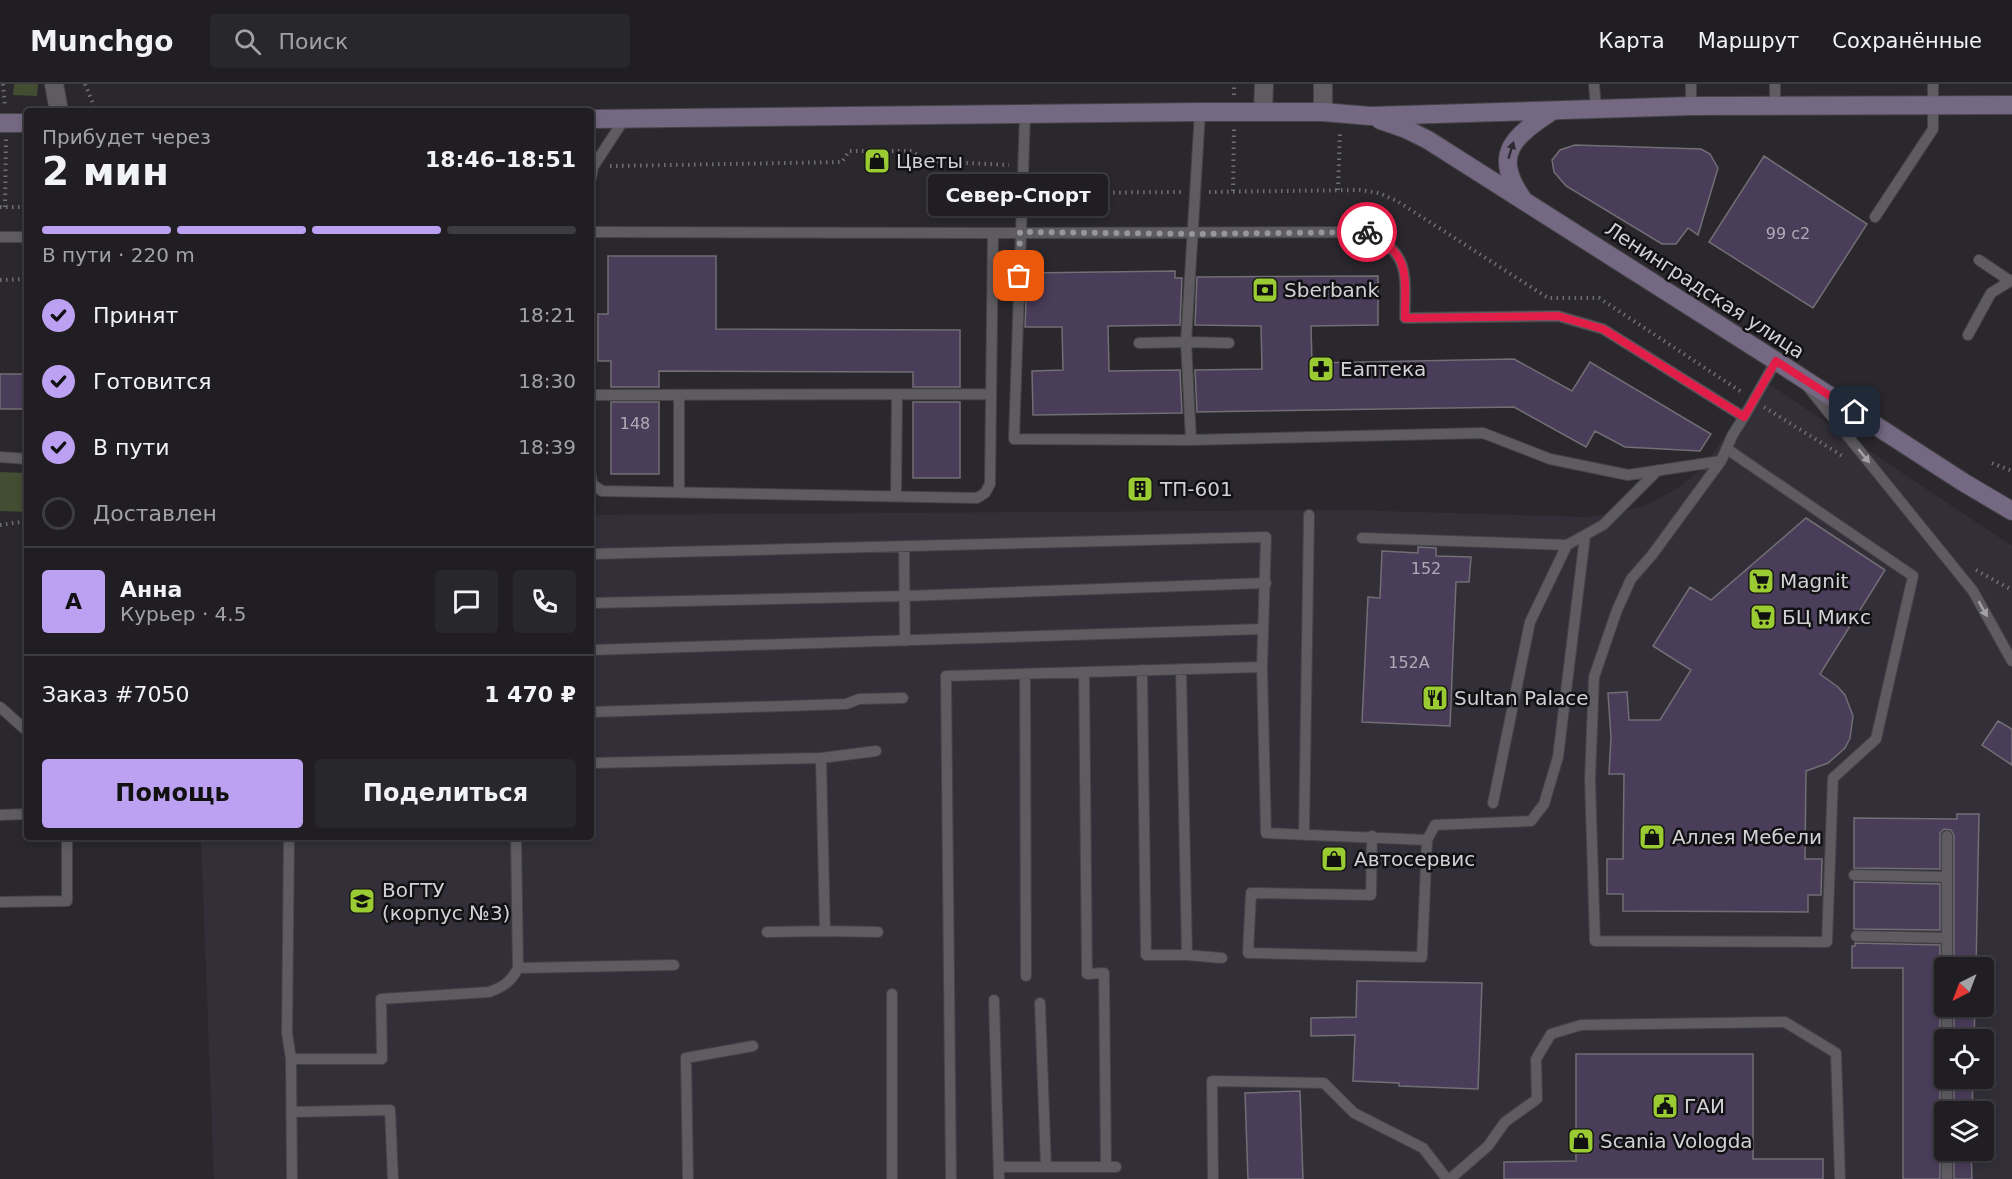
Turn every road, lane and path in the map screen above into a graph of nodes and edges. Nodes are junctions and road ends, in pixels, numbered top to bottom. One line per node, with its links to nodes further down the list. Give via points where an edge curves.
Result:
1 (3, 84): 27 (path)
2 (54, 84): 15 (street)
3 (85, 84): 16 (path)
4 (1234, 84): 20 (path)
5 (1264, 84): 21 (street)
6 (1323, 84): 22 (street)
7 (1594, 84): 17 (lane)
8 (1691, 84): 14 (lane)
9 (1775, 84): 11 (lane)
10 (1933, 84): 12 (lane)
11 (1775, 104): 12 (main road, Ленинградская улица); 14 (main road, Ленинградская улица)
12 (1932, 105): 13 (main road, Ленинградская улица); 38 (lane, via 1934,129)
13 (2012, 105)
14 (1691, 106): 17 (main road, Ленинградская улица)
15 (58, 108)
16 (95, 108)
17 (1596, 109): 18 (main road, Ленинградская улица)
18 (1554, 111): 24 (main road, Ленинградская улица); 35 (main road, one-way to 18, via 1512,183 1509,155 1515,138)
19 (1200, 112): 20 (main road, Ленинградская улица); 23 (main road, Ленинградская улица); 34 (lane)
20 (1234, 112): 21 (main road, Ленинградская улица); 33 (path)
21 (1263, 112): 22 (main road, Ленинградская улица)
22 (1331, 113): 24 (main road, Ленинградская улица); 32 (path)
23 (1025, 115): 25 (main road, Ленинградская улица); 31 (lane)
24 (1370, 116): 35 (main road, Ленинградская улица, via 1428,140)
25 (625, 118): 26 (main road, Ленинградская улица); 29 (lane)
26 (594, 119)
27 (3, 123): 28 (main road); 36 (path)
28 (24, 123)
29 (594, 169)
30 (594, 172): 31 (path, via 842,162 849,151 912,152 925,161 1008,163)
31 (1022, 177): 34 (path, via 1038,192); 40 (lane)
32 (1338, 190): 33 (path); 59 (path, via 1379,193 1397,201 1548,298 1599,298)
33 (1233, 191): 34 (path)
34 (1195, 192): 42 (lane)
35 (1526, 203): 53 (main road, Ленинградская улица)
36 (2, 207): 37 (path)
37 (24, 207)
38 (1875, 217)
39 (594, 232): 41 (lane)
40 (1020, 232): 41 (lane); 42 (lane); 61 (lane, via 1014,439)
41 (993, 233): 57 (lane)
42 (1194, 234): 50 (lane); 60 (lane, via 1366,232 1390,246 1405,269 1405,318 1558,316 1603,329)
43 (0, 237): 44 (lane)
44 (24, 237)
45 (1979, 260): 48 (lane)
46 (24, 279): 47 (path)
47 (0, 280)
48 (2011, 280): 49 (lane, via 1991,293)
49 (1968, 335)
50 (1186, 342): 51 (lane); 52 (lane); 61 (lane)
51 (1139, 343)
52 (1229, 343)
53 (1776, 361): 54 (main road, Ленинградская улица); 59 (lane)
54 (1800, 378): 73 (main road, Ленинградская улица); 90 (lane, one-way to 90, via 1973,591)
55 (594, 394): 58 (lane)
56 (897, 394): 57 (lane); 58 (lane); 72 (lane)
57 (990, 394): 72 (lane, via 990,484 985,494 977,498)
58 (679, 395): 71 (lane)
59 (1755, 401): 60 (lane); 65 (path)
60 (1744, 417): 62 (lane)
61 (1191, 440): 68 (lane, via 1484,433 1550,459 1628,475)
62 (1727, 449): 66 (lane); 66 (lane, via 1913,576 1876,739 1833,778 1827,942 1595,941 1590,779 1594,677 1631,579)
63 (0, 458): 64 (lane)
64 (24, 459)
65 (1847, 459)
66 (1721, 461): 68 (lane)
67 (1992, 463): 69 (path)
68 (1658, 470): 77 (lane, via 1603,525)
69 (2012, 471)
70 (594, 485): 71 (lane, via 602,491)
71 (679, 492): 72 (lane)
72 (896, 496)
73 (2012, 511)
74 (1309, 515): 106 (lane)
75 (24, 521): 76 (path)
76 (0, 525)
77 (1586, 536): 79 (lane); 112 (lane, via 1558,756 1544,804 1531,821 1435,825)
78 (1362, 538): 79 (lane)
79 (1567, 545): 103 (lane, via 1530,622)
80 (904, 547): 81 (lane); 83 (lane, via 1266,537); 85 (lane)
81 (594, 554)
82 (1971, 567): 84 (path)
83 (1266, 584): 85 (lane); 87 (lane)
84 (2012, 590)
85 (904, 596): 86 (lane); 88 (lane)
86 (594, 603)
87 (1263, 629): 88 (lane); 91 (lane)
88 (905, 641): 89 (lane)
89 (594, 650)
90 (2012, 661)
91 (1262, 667): 92 (lane); 106 (lane, via 1266,832)
92 (1181, 669): 93 (lane); 121 (lane)
93 (1143, 670): 94 (lane); 121 (lane, via 1146,955)
94 (1084, 672): 95 (lane); 135 (lane, via 1087,974 1104,973 1111,1167)
95 (1025, 674): 126 (lane); 140 (lane, via 946,676)
96 (903, 698): 98 (lane, via 859,699 846,704)
97 (0, 707): 99 (lane)
98 (594, 712)
99 (24, 728)
100 (876, 751): 101 (lane)
101 (821, 758): 102 (lane); 116 (lane)
102 (594, 763)
103 (1493, 803)
104 (24, 813): 105 (lane)
105 (0, 814)
106 (1304, 834): 107 (lane)
107 (1372, 836): 112 (lane); 112 (lane, via 1371,895 1251,893 1248,952 1422,957)
108 (1947, 836): 114 (lane)
109 (66, 840): 115 (lane, via 67,901)
110 (289, 840): 131 (lane, via 287,1033)
111 (516, 840): 125 (lane)
112 (1426, 840)
113 (1854, 875): 114 (lane)
114 (1947, 877): 120 (lane)
115 (0, 902)
116 (825, 931): 117 (lane); 118 (lane)
117 (767, 932)
118 (878, 932)
119 (1856, 936): 120 (lane)
120 (1947, 938): 122 (lane)
121 (1187, 955): 123 (lane)
122 (1947, 957)
123 (1222, 958)
124 (674, 965): 125 (lane)
125 (518, 968): 131 (lane, via 513,979 489,992 381,999 382,1059)
126 (1026, 976)
127 (892, 994): 139 (lane)
128 (993, 1000): 134 (lane)
129 (1040, 1003): 135 (lane)
130 (753, 1046): 138 (lane, via 687,1058)
131 (291, 1059): 132 (lane)
132 (291, 1112): 136 (lane); 137 (lane, via 390,1110)
133 (1947, 1161): 145 (lane)
134 (999, 1167): 135 (lane); 141 (lane)
135 (1046, 1167)
136 (292, 1179)
137 (393, 1179)
138 (688, 1179)
139 (892, 1179)
140 (951, 1179)
141 (999, 1179)
142 (1213, 1179): 143 (lane, via 1212,1081 1324,1083 1354,1113 1423,1148)
143 (1448, 1179): 144 (lane, via 1488,1146 1505,1122 1538,1099 1536,1059 1551,1034 1581,1025 1785,1022 1836,1053)
144 (1840, 1179)
145 (1947, 1179)

